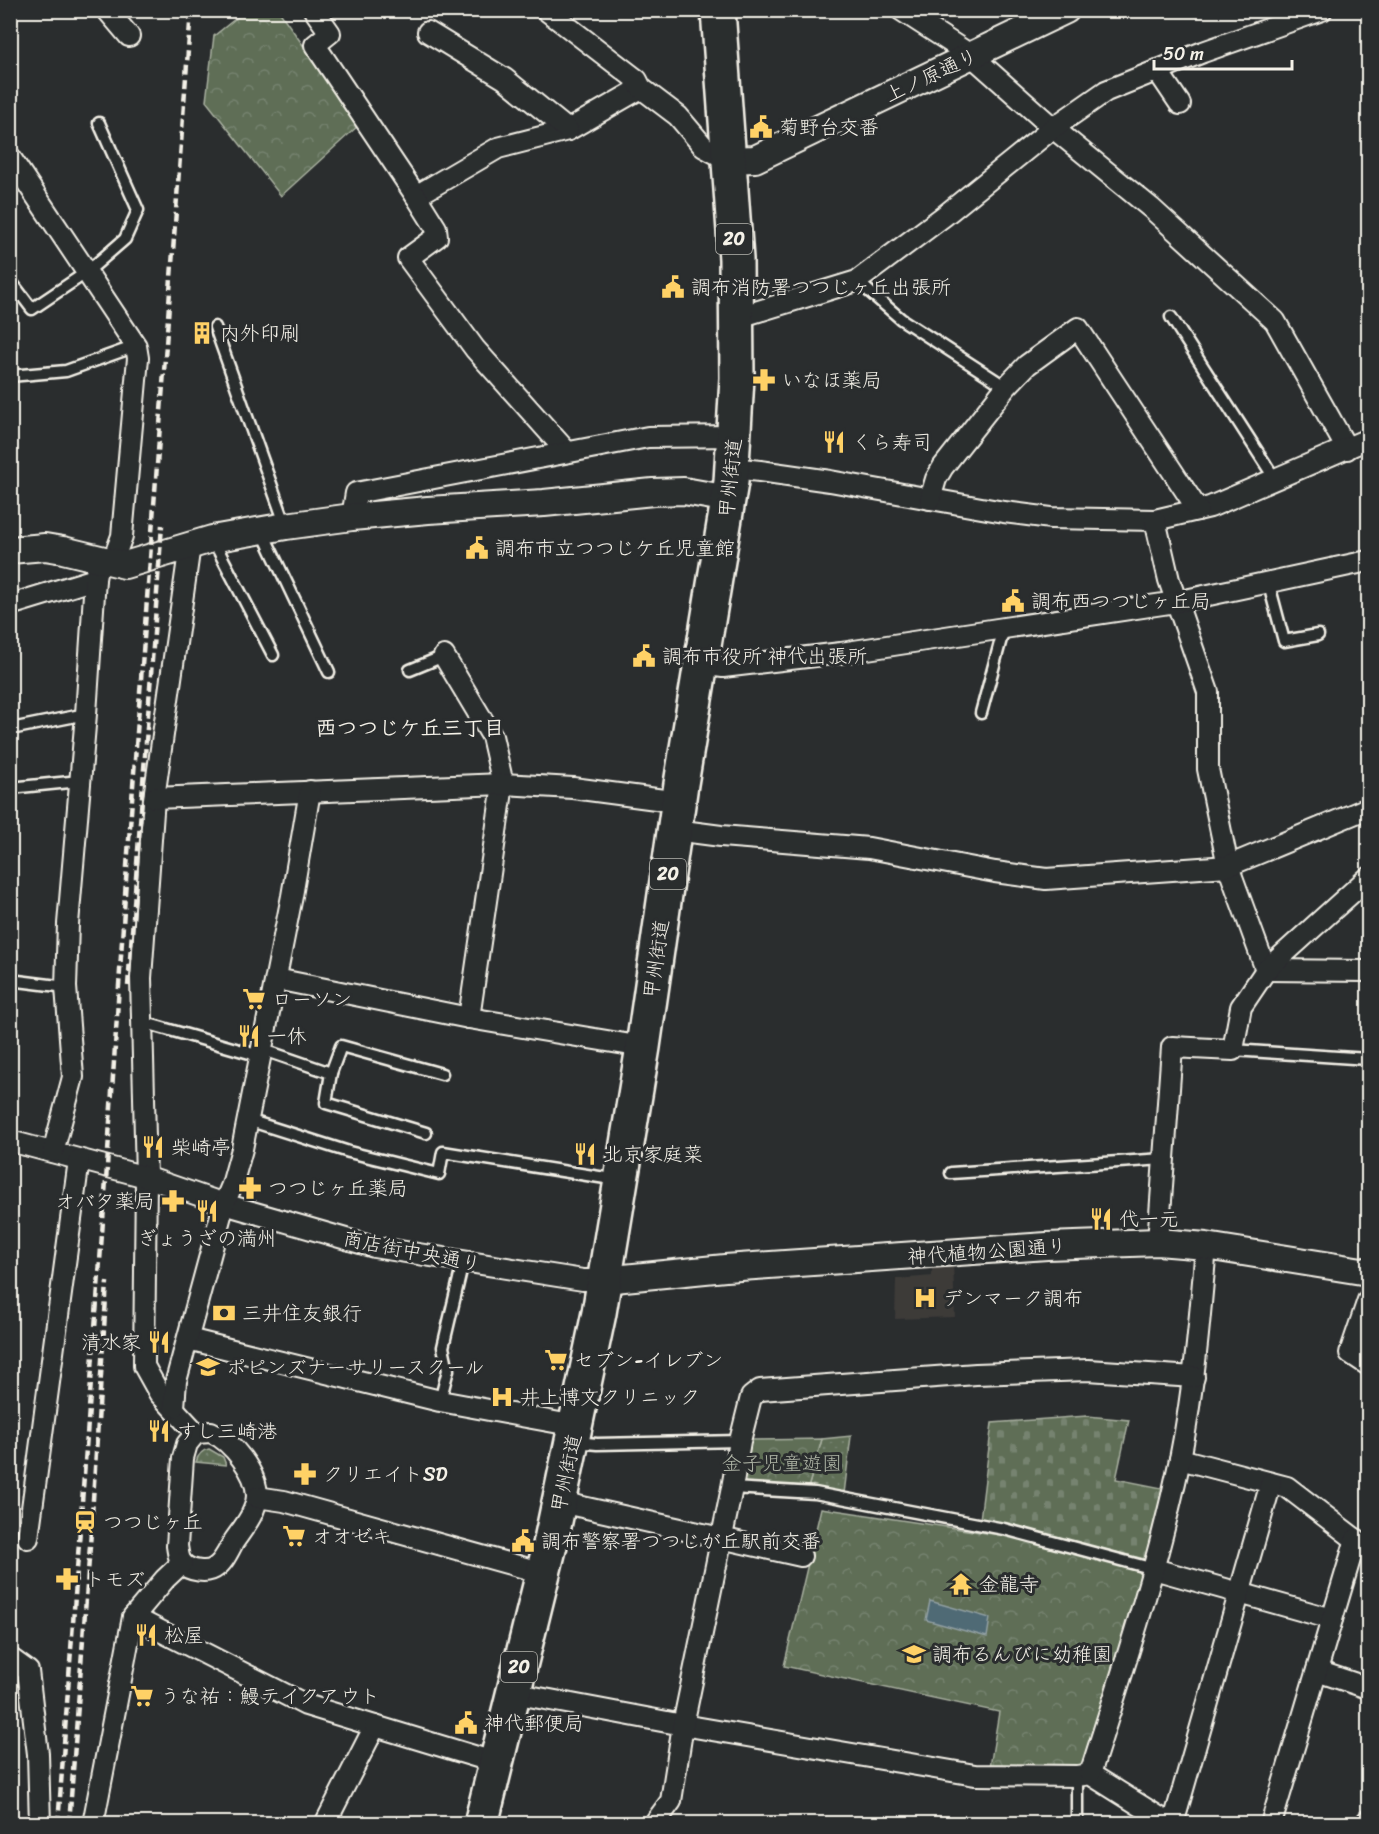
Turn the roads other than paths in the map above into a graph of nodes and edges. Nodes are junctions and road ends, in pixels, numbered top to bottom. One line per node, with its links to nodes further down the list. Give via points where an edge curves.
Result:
1 (107, 10): 9 (street)
2 (314, 10): 19 (street, via 330,33 315,45)
3 (546, 10): 12 (street, via 637,80)
4 (718, 10): 17 (highway, 甲州街道 / 20)
5 (901, 10): 10 (street)
6 (1066, 10): 10 (street, 上ノ原通り)
7 (1322, 10): 11 (street)
8 (428, 32): 16 (street, via 505,79)
9 (129, 36)
10 (972, 56): 15 (street); 17 (street, 上ノ原通り, via 755,159)
11 (1157, 70): 13 (street); 15 (street, via 1106,91)
12 (641, 88): 16 (street); 17 (street, via 678,116 704,147)
13 (1180, 104)
14 (99, 123): 20 (lane, via 138,210 124,239)
15 (1053, 128): 22 (street); 31 (street, via 1151,208 1275,321)
16 (568, 130): 19 (street, via 498,148)
17 (728, 160): 24 (highway, 甲州街道 / 20)
18 (12, 163): 20 (street)
19 (416, 196): 32 (street, via 436,228 437,237 408,258 475,349)
20 (87, 272): 21 (lane, via 32,309); 26 (street)
21 (10, 280)
22 (857, 281): 24 (street); 28 (lane, via 901,319)
23 (1171, 317): 33 (lane)
24 (736, 318): 29 (highway, 甲州街道 / 20)
25 (215, 327): 39 (lane)
26 (136, 346): 27 (lane, via 66,371); 43 (street, via 122,536)
27 (10, 376)
28 (1006, 387): 35 (street, via 943,467); 36 (street, via 1027,365 1078,328)
29 (735, 436): 32 (street, via 648,437); 34 (highway, 甲州街道 / 20)
30 (1368, 439): 31 (street)
31 (1347, 449): 33 (street)
32 (567, 452): 37 (street, via 356,493)
33 (1275, 479): 36 (street)
34 (731, 484): 35 (street, via 818,479); 37 (street); 51 (highway, 甲州街道 / 20)
35 (930, 499): 38 (street, via 1051,518)
36 (1198, 510): 38 (street)
37 (352, 517): 39 (street)
38 (1155, 520): 45 (street)
39 (274, 528): 40 (street); 53 (lane)
40 (201, 542): 43 (street, via 125,565); 49 (lane); 61 (street)
41 (10, 550): 43 (street, via 45,548 85,554)
42 (1368, 561): 44 (street)
43 (102, 567): 46 (street); 55 (street)
44 (1268, 581): 45 (street); 48 (lane, via 1284,641)
45 (1176, 602): 47 (street); 64 (street, via 1208,692 1208,769)
46 (10, 605)
47 (1004, 628): 51 (street, via 841,653 723,667); 54 (lane)
48 (1318, 635)
49 (273, 655)
50 (444, 656): 52 (lane); 58 (street, via 492,736)
51 (701, 664): 63 (highway, 甲州街道 / 20)
52 (410, 670)
53 (329, 672)
54 (981, 713)
55 (86, 714): 56 (lane); 57 (street)
56 (10, 727)
57 (80, 781): 59 (lane); 70 (street)
58 (503, 784): 60 (street); 63 (street, via 573,788); 71 (street)
59 (10, 788)
60 (310, 791): 61 (street); 68 (street)
61 (154, 798): 72 (street, via 141,978)
62 (1368, 808): 64 (street)
63 (677, 816): 64 (street, via 721,836 869,848 1046,879); 73 (highway, 甲州街道 / 20)
64 (1228, 866): 66 (street)
65 (1368, 878): 66 (street)
66 (1266, 970): 67 (street); 74 (street, via 1240,1007)
67 (1368, 970)
68 (276, 979): 71 (street); 75 (street)
69 (10, 980): 70 (lane)
70 (66, 987): 82 (street, via 72,1077)
71 (469, 1018): 73 (street)
72 (142, 1022): 75 (lane); 86 (street)
73 (643, 1047): 87 (highway, 甲州街道 / 20)
74 (1233, 1050): 76 (lane); 83 (street, via 1172,1047)
75 (261, 1052): 77 (lane); 79 (street)
76 (1368, 1059)
77 (331, 1073): 78 (lane, via 341,1046); 80 (lane, via 327,1102)
78 (442, 1074)
79 (248, 1120): 87 (lane, via 349,1152 439,1174 443,1152); 88 (street)
80 (426, 1133)
81 (10, 1142): 82 (street, 商店街中央通り)
82 (53, 1152): 84 (street, 商店街中央通り)
83 (1164, 1159): 85 (lane); 89 (street)
84 (78, 1160): 86 (street, 商店街中央通り); 108 (street)
85 (951, 1173)
86 (146, 1177): 88 (street, 商店街中央通り); 99 (street, via 144,1366 159,1393)
87 (621, 1180): 93 (highway, 甲州街道 / 20)
88 (224, 1204): 91 (street, 商店街中央通り, via 374,1247); 95 (street)
89 (1158, 1242): 90 (street, 神代植物公園通り); 93 (street, 神代植物公園通り, via 725,1268)
90 (1206, 1246): 92 (street, 神代植物公園通り); 97 (street)
91 (463, 1263): 93 (street, 商店街中央通り); 98 (lane, via 443,1347 448,1370)
92 (1368, 1272)
93 (604, 1280): 101 (highway, 甲州街道 / 20)
94 (1368, 1300): 96 (street, via 1350,1353)
95 (188, 1339): 98 (street); 99 (street, via 176,1381)
96 (1368, 1365)
97 (1194, 1377): 102 (street, via 1088,1370 760,1390 751,1397); 103 (street)
98 (440, 1401): 101 (street)
99 (174, 1407): 100 (street)
100 (196, 1433): 106 (street, via 211,1431 240,1454 255,1483); 112 (street, via 183,1458 177,1546)
101 (575, 1434): 102 (lane, via 597,1444); 107 (highway, 甲州街道 / 20)
102 (740, 1441): 105 (street)
103 (1180, 1459): 104 (street); 113 (street)
104 (1271, 1483): 110 (street, via 1287,1487); 115 (street)
105 (732, 1488): 109 (street); 113 (lane, via 815,1493 1004,1529)
106 (257, 1497): 112 (street, via 252,1514 216,1568 205,1572); 114 (street, via 284,1501)
107 (560, 1502): 109 (street); 114 (highway, 甲州街道 / 20)
108 (28, 1538)
109 (721, 1539): 111 (street); 122 (street)
110 (1362, 1544): 117 (street)
111 (801, 1556)
112 (182, 1563): 116 (street)
113 (1154, 1569): 115 (street); 125 (street)
114 (543, 1573): 121 (highway, 甲州街道 / 20)
115 (1239, 1593): 117 (street); 132 (street)
116 (133, 1617): 123 (street, via 306,1704); 127 (street)
117 (1332, 1619): 119 (street)
118 (10, 1658): 126 (street, via 28,1671 38,1754)
119 (1317, 1671): 120 (street); 133 (street)
120 (1368, 1688)
121 (513, 1693): 122 (street); 124 (highway, 甲州街道 / 20)
122 (683, 1725): 125 (street, via 975,1774); 130 (street, via 671,1801)
123 (375, 1726): 124 (street); 128 (street)
124 (497, 1763): 129 (highway, 甲州街道 / 20)
125 (1084, 1775): 131 (lane); 132 (street)
126 (40, 1824)
127 (93, 1824)
128 (325, 1824)
129 (481, 1824)
130 (654, 1824)
131 (1077, 1824)
132 (1172, 1824)
133 (1271, 1824)

